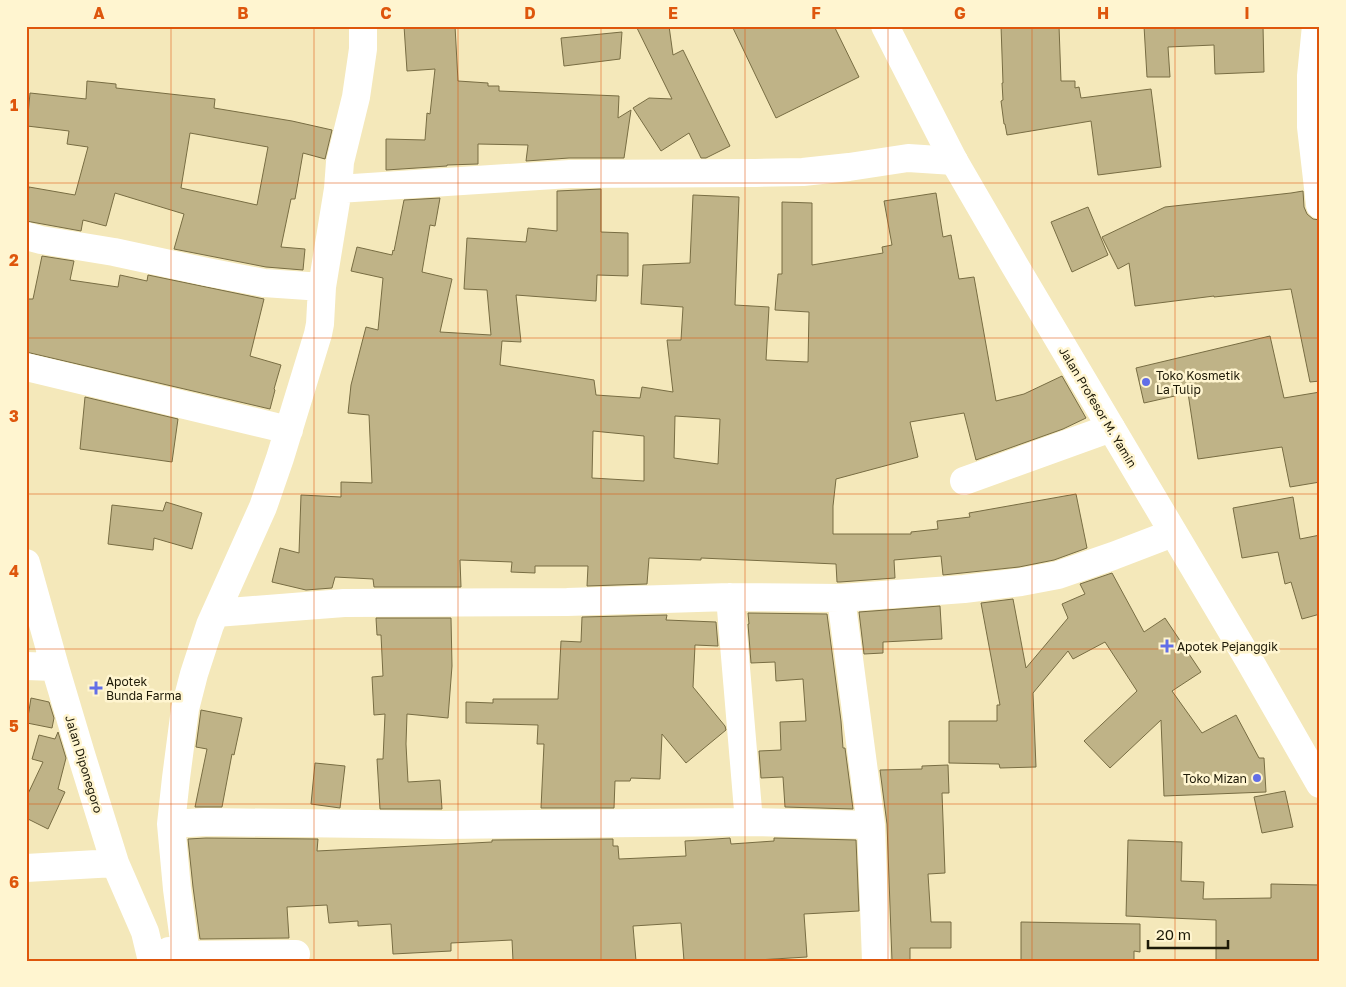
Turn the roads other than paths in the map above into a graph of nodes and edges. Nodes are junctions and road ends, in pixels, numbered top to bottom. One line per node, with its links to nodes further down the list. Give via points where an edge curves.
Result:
1 (363, 26): 5 (street, via 356,97 340,162)
2 (885, 26): 4 (street, Jalan Profesor M. Yamin)
3 (1316, 26): 6 (street, via 1311,127)
4 (954, 161): 5 (street, via 908,158 803,172 570,174); 10 (street, Jalan Profesor M. Yamin)
5 (338, 189): 8 (street)
6 (1320, 205)
7 (26, 236): 8 (street, via 264,282)
8 (322, 287): 11 (street, via 318,334)
9 (26, 367): 11 (street)
10 (1111, 428): 12 (street); 13 (street, Jalan Profesor M. Yamin)
11 (288, 430): 17 (street, via 263,507)
12 (964, 482)
13 (1173, 533): 16 (street, via 1058,575 964,589); 20 (street, Jalan Profesor M. Yamin)
14 (26, 563): 19 (street, Jalan Diponegoro)
15 (730, 597): 16 (street); 17 (street, via 587,602 344,603); 21 (street)
16 (841, 598): 23 (street)
17 (216, 613): 22 (street, via 203,643 185,709)
18 (26, 666): 19 (street)
19 (55, 667): 24 (street, Jalan Diponegoro)
20 (1320, 784)
21 (749, 822): 22 (street); 23 (street)
22 (172, 824): 27 (street)
23 (871, 825): 30 (street)
24 (115, 863): 25 (street); 26 (street, Jalan Diponegoro)
25 (26, 868)
26 (145, 932): 27 (street, via 173,955); 29 (street, Jalan Diponegoro)
27 (186, 954): 28 (street)
28 (296, 954)
29 (152, 961)
30 (876, 961)

